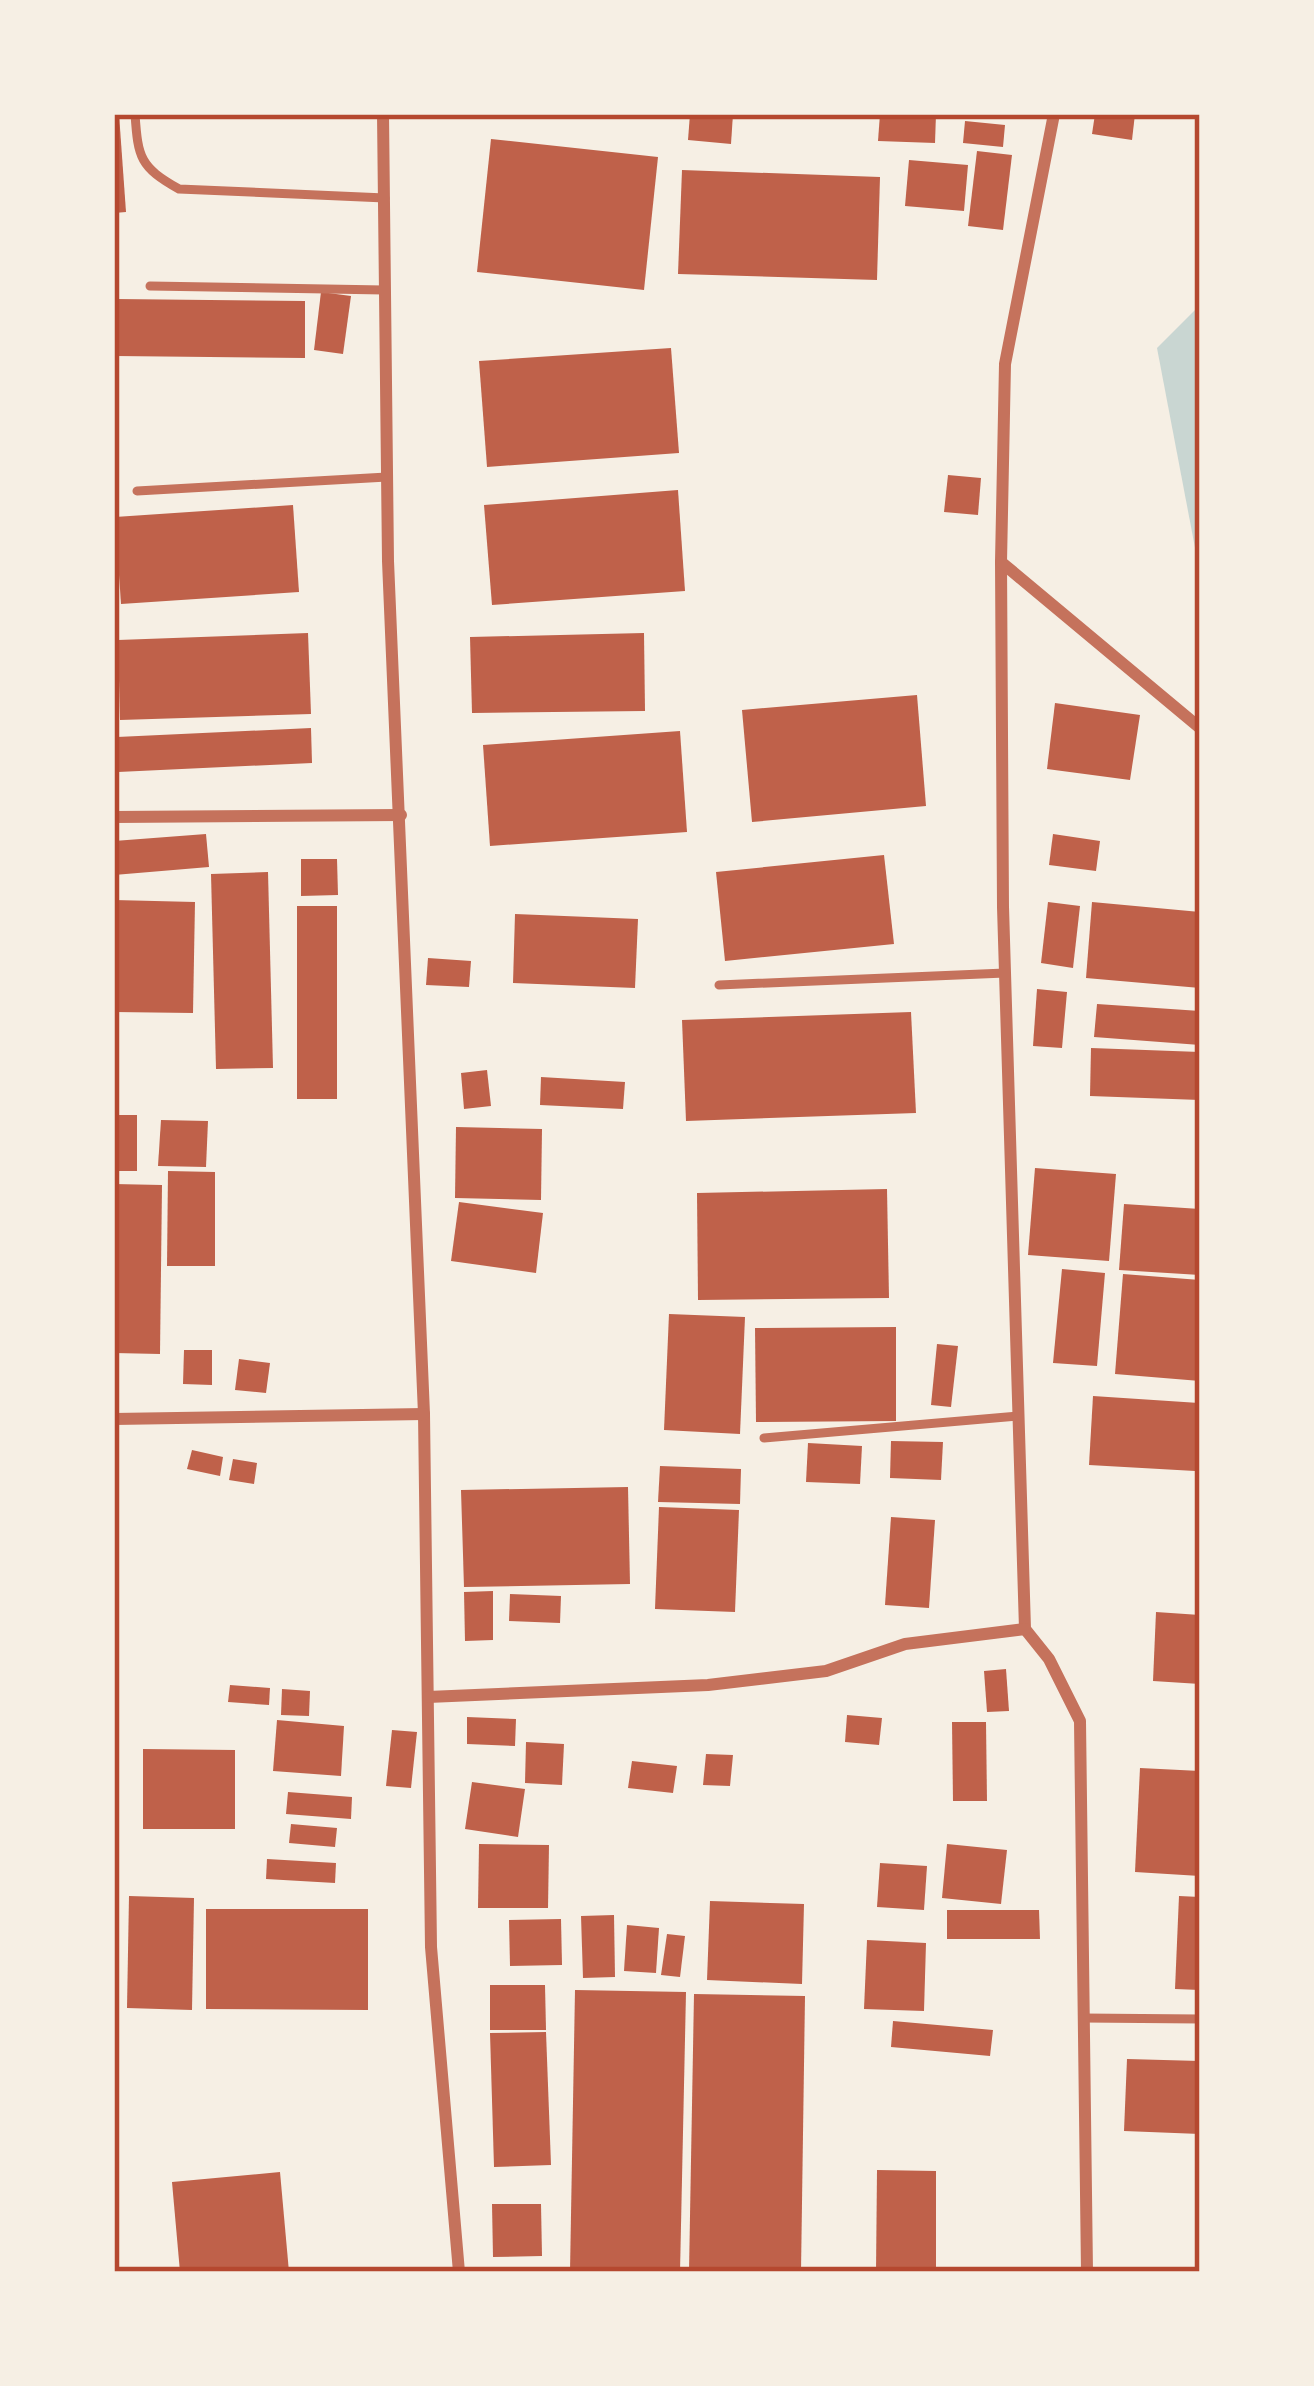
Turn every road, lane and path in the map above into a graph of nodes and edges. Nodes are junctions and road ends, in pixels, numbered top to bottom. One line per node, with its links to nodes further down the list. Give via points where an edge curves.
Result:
1 (135, 114): 4 (lane, via 137,151 150,173 179,189)
2 (383, 114): 4 (street)
3 (1054, 114): 9 (street, via 1005,364)
4 (385, 198): 6 (street)
5 (149, 286): 6 (lane)
6 (384, 290): 7 (street)
7 (387, 477): 8 (lane); 11 (street)
8 (137, 491)
9 (1001, 562): 10 (street); 13 (street)
10 (1200, 728)
11 (400, 814): 12 (street); 15 (street)
12 (114, 817)
13 (1005, 973): 14 (lane); 16 (street)
14 (719, 985)
15 (424, 1414): 17 (street); 20 (street)
16 (1019, 1416): 18 (lane); 19 (street)
17 (114, 1419)
18 (764, 1438)
19 (1025, 1629): 20 (street, via 905,1644 826,1671 708,1685); 21 (street, via 1080,1720)
20 (428, 1696): 23 (street, via 431,1947)
21 (1083, 2018): 22 (lane); 24 (street)
22 (1200, 2019)
23 (459, 2272)
24 (1087, 2272)

